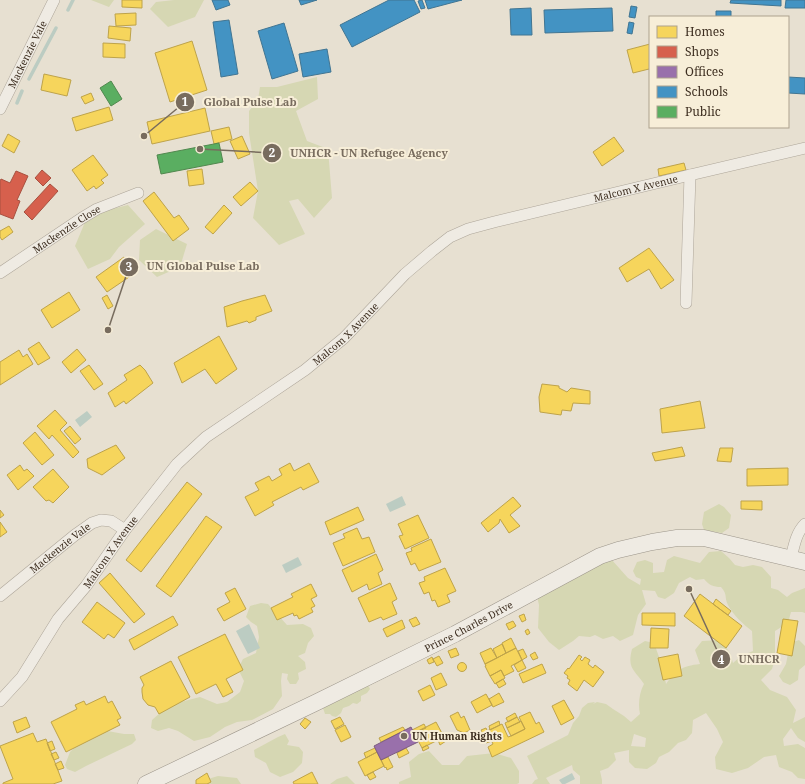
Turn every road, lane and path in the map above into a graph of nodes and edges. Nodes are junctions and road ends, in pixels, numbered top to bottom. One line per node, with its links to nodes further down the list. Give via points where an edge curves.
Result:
1 (54, 0): 2 (street, Mackenzie Vale)
2 (0, 109)
3 (805, 148): 4 (street, Malcom X Avenue)
4 (690, 175): 7 (street); 9 (street, Malcom X Avenue, via 468,229 450,237 405,274 344,338 305,370 206,437 189,452)
5 (138, 193): 6 (street, Mackenzie Close, via 97,209)
6 (0, 273)
7 (686, 303)
8 (805, 524): 10 (street, via 796,540)
9 (125, 530): 11 (street, Mackenzie Vale, via 111,521 101,520 92,523); 12 (street, Malcom X Avenue, via 86,586 58,619 22,677)
10 (798, 560): 13 (street, Prince Charles Drive, via 704,538 677,538 652,542 600,556 437,643)
11 (0, 596)
12 (0, 701)
13 (146, 784)

